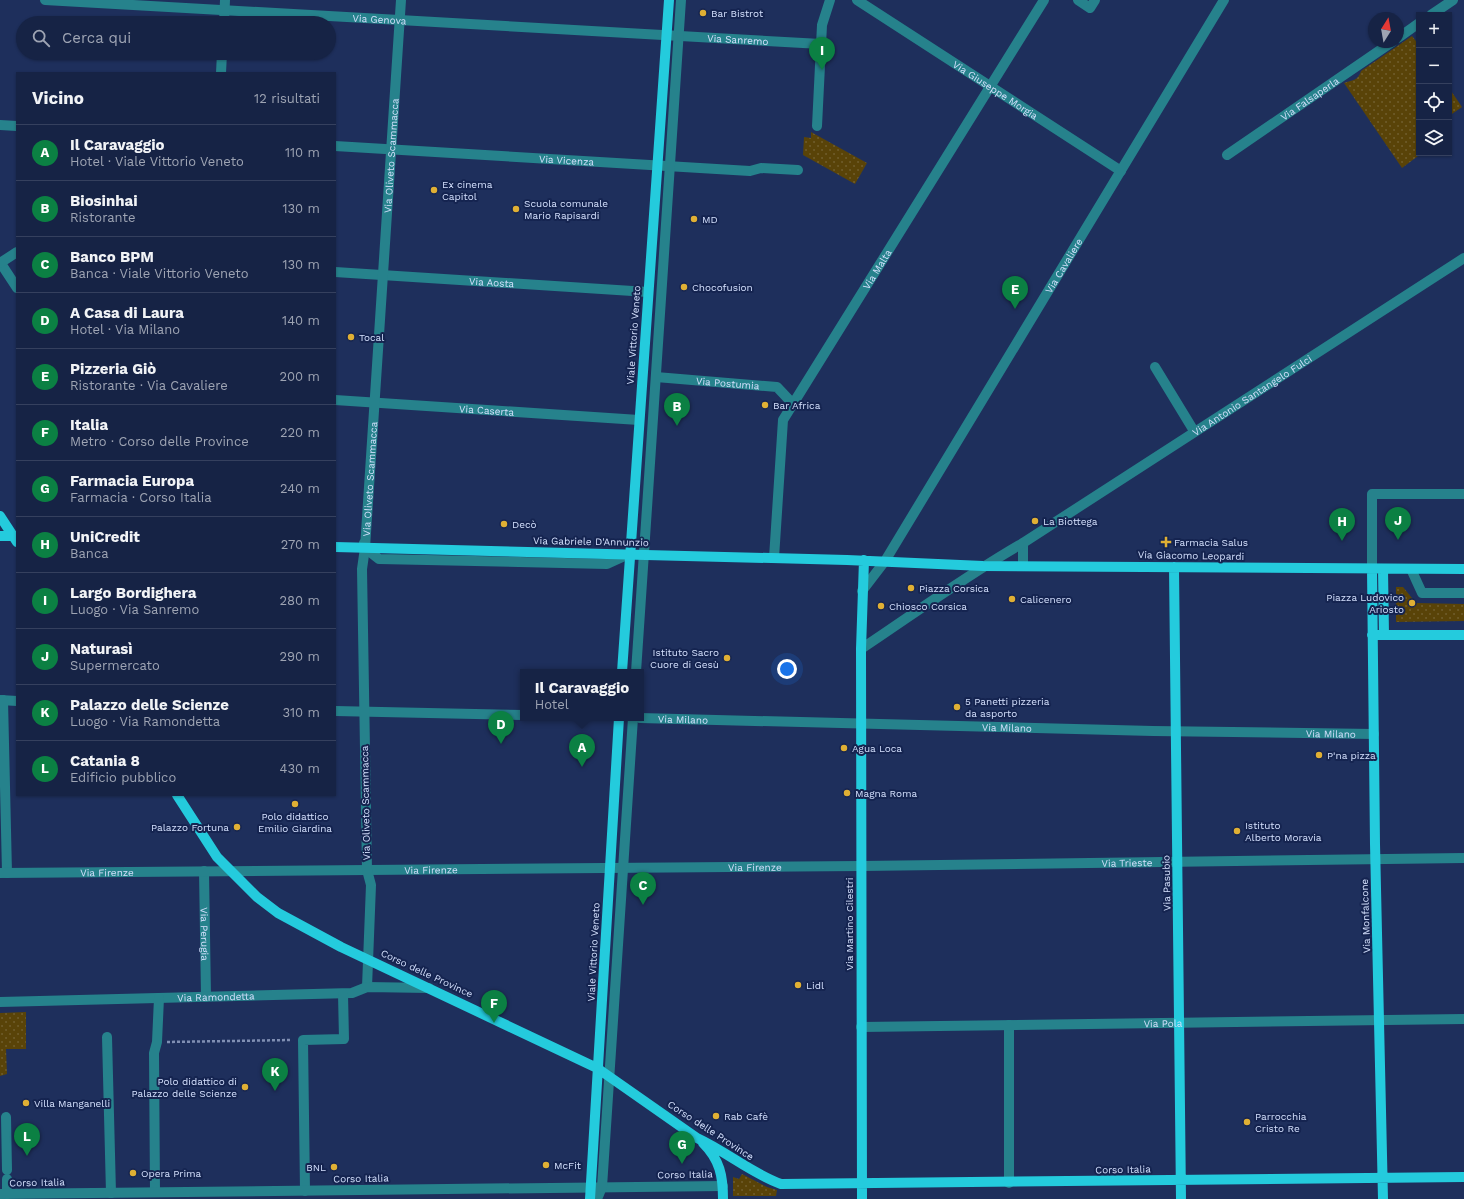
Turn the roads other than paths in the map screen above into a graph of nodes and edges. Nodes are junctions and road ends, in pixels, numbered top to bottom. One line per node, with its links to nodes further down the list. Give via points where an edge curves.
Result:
1 (45, 0): 14 (street, Via Genova)
2 (394, 0): 17 (street)
3 (401, 0): 17 (street, Via Oliveto Scammacca)
4 (668, 0): 20 (main road, Viale Vittorio Veneto)
5 (681, 0): 21 (street)
6 (830, 0): 22 (street)
7 (857, 0): 26 (street, Via Giuseppe Morgia)
8 (1044, 0): 26 (street, Via Malta)
9 (1078, 0): 10 (street, via 1090,8)
10 (1095, 0)
11 (1224, 0): 36 (street, Via Cavaliere)
12 (1453, 0): 13 (street)
13 (1440, 3): 15 (street)
14 (225, 5): 16 (street); 17 (street, Via Genova)
15 (1433, 12)
16 (224, 16)
17 (396, 20): 20 (street, Via Genova); 31 (street, Via Oliveto Scammacca)
18 (1416, 25): 19 (street)
19 (1404, 34)
20 (666, 36): 21 (street, Via Sanremo); 33 (main road, Viale Vittorio Veneto)
21 (679, 36): 22 (street, Via Sanremo); 34 (street)
22 (815, 43): 29 (street)
23 (1383, 48): 32 (street, Via Falsaperla)
24 (221, 60): 25 (street)
25 (220, 72)
26 (990, 87): 36 (street, Via Giuseppe Morgia); 48 (street, Via Malta)
27 (0, 125): 28 (street)
28 (16, 126)
29 (817, 126)
30 (336, 146): 31 (street, Via Vicenza)
31 (388, 149): 33 (street, Via Vicenza); 41 (street, Via Oliveto Scammacca)
32 (1228, 155)
33 (657, 165): 34 (street, Via Vicenza); 43 (main road, Viale Vittorio Veneto)
34 (670, 166): 35 (street, Via Vicenza, via 750,171 761,168); 45 (street)
35 (798, 170)
36 (1121, 170): 62 (street, Via Cavaliere)
37 (16, 253): 39 (street)
38 (1464, 258): 50 (street, Via Antonio Santangelo Fulci)
39 (0, 262): 42 (street)
40 (336, 272): 41 (street, Via Aosta)
41 (379, 275): 43 (street, Via Aosta); 47 (street, Via Oliveto Scammacca)
42 (16, 286)
43 (648, 292): 49 (main road, Viale Vittorio Veneto)
44 (1155, 367): 50 (street)
45 (656, 377): 48 (street, Via Postumia, via 776,387); 59 (street)
46 (336, 400): 47 (street, Via Caserta)
47 (371, 402): 49 (street, Via Caserta); 57 (street, Via Oliveto Scammacca)
48 (793, 404): 60 (street, Via Malta, via 783,420)
49 (639, 420): 58 (main road, Viale Vittorio Veneto)
50 (1194, 431): 55 (street, Via Antonio Santangelo Fulci)
51 (1464, 494): 68 (street, via 1372,494)
52 (0, 516): 54 (main road)
53 (0, 536): 54 (main road)
54 (16, 538)
55 (1023, 543): 63 (street); 64 (street, Via Antonio Santangelo Fulci)
56 (336, 547): 57 (main road, Via Gabriele D'Annunzio)
57 (365, 548): 58 (main road, Via Gabriele D'Annunzio); 81 (street, Via Oliveto Scammacca, via 362,569)
58 (629, 554): 59 (main road, Via Gabriele D'Annunzio); 76 (main road, Viale Vittorio Veneto)
59 (644, 554): 60 (main road, Via Gabriele D'Annunzio); 77 (street)
60 (774, 558): 61 (main road, Via Gabriele D'Annunzio)
61 (864, 560): 62 (main road, Via Gabriele D'Annunzio); 70 (main road, Via Martino Cilestri)
62 (885, 561): 64 (main road, Via Gabriele D'Annunzio); 70 (street, Via Cavaliere)
63 (1023, 565): 64 (main road, Via Giacomo Leopardi); 65 (main road, Via Giacomo Leopardi)
64 (983, 566): 75 (street, Via Antonio Santangelo Fulci)
65 (1174, 567): 68 (main road, Via Giacomo Leopardi); 87 (main road, Via Pasubio)
66 (1411, 569): 67 (main road, Via Giacomo Leopardi); 69 (main road, Via Giacomo Leopardi); 71 (street, via 1422,593)
67 (1464, 569)
68 (1372, 570): 69 (main road, Via Giacomo Leopardi); 72 (main road, Via Monfalcone)
69 (1383, 570): 73 (main road)
70 (862, 591): 75 (main road, Via Martino Cilestri)
71 (1464, 593)
72 (1372, 634): 73 (main road); 88 (main road, Via Monfalcone)
73 (1384, 635): 74 (main road)
74 (1464, 635)
75 (861, 649): 86 (main road, Via Martino Cilestri)
76 (622, 669)
77 (636, 669)
78 (2, 700): 79 (street); 99 (street)
79 (16, 701)
80 (336, 711): 81 (street)
81 (363, 712): 82 (street); 96 (street, Via Oliveto Scammacca)
82 (520, 715)
83 (644, 718): 86 (street, Via Milano)
84 (619, 721): 94 (main road, Viale Vittorio Veneto)
85 (633, 721): 95 (street)
86 (861, 724): 87 (street, Via Milano); 93 (main road, Via Martino Cilestri)
87 (1176, 731): 88 (street, Via Milano); 92 (main road, Via Pasubio)
88 (1374, 734): 91 (main road, Via Monfalcone)
89 (178, 796): 98 (main road, Corso delle Province, via 217,857)
90 (1464, 858): 91 (street, Via Trieste)
91 (1376, 859): 92 (street, Via Trieste); 108 (main road, Via Monfalcone)
92 (1177, 861): 93 (street, Via Trieste); 109 (main road, Via Pasubio)
93 (861, 866): 95 (street, Via Firenze); 111 (main road, Via Martino Cilestri)
94 (610, 868): 95 (street, Via Firenze); 96 (street, Via Firenze); 113 (main road, Viale Vittorio Veneto)
95 (623, 868): 114 (street)
96 (367, 870): 98 (street, Via Firenze); 100 (street, Via Oliveto Scammacca, via 371,884)
97 (204, 871): 98 (street, Via Firenze); 99 (street, Via Firenze); 104 (street, Via Perugia)
98 (231, 871): 100 (main road, Corso delle Province, via 257,897 278,913 301,927)
99 (4, 873)
100 (368, 958): 101 (street, Via Oliveto Scammacca); 102 (main road, Corso delle Province)
101 (368, 987): 102 (street, Via Ramondetta); 103 (street, Via Ramondetta, via 352,994)
102 (431, 988): 113 (main road, Corso delle Province)
103 (343, 994): 104 (street, Via Ramondetta); 126 (street, via 344,1039 303,1040)
104 (206, 997): 105 (street, Via Ramondetta)
105 (159, 998): 106 (street, Via Ramondetta); 127 (street, via 154,1053)
106 (0, 1002)
107 (1464, 1019): 108 (street, Via Pola)
108 (1380, 1020): 109 (street, Via Pola); 118 (main road, Via Monfalcone)
109 (1179, 1023): 110 (street, Via Pola); 119 (main road, Via Pasubio)
110 (1009, 1025): 111 (street, Via Pola); 120 (street)
111 (861, 1027): 122 (main road, Via Martino Cilestri)
112 (107, 1037): 128 (street)
113 (598, 1068): 114 (main road, Corso delle Province); 124 (main road, Viale Vittorio Veneto)
114 (609, 1075): 116 (main road, Corso delle Province); 125 (street)
115 (6, 1117): 129 (street, via 7,1175)
116 (697, 1138): 121 (main road, Corso delle Province, via 715,1146 753,1172); 123 (main road, via 712,1152 721,1168)
117 (1464, 1177): 118 (main road, Corso Italia)
118 (1383, 1178): 119 (main road, Corso Italia); 137 (main road, Via Monfalcone)
119 (1181, 1181): 120 (main road, Corso Italia); 136 (main road, Via Pasubio)
120 (1009, 1183): 122 (main road, Corso Italia)
121 (782, 1184): 122 (main road, Corso Italia)
122 (862, 1185): 135 (main road, Via Martino Cilestri)
123 (723, 1186): 125 (street, Corso Italia); 134 (main road)
124 (590, 1188): 125 (street, Corso Italia); 130 (street, Corso Italia); 132 (main road, Viale Vittorio Veneto)
125 (602, 1188): 133 (street)
126 (305, 1191): 127 (street, Corso Italia); 130 (street, Corso Italia)
127 (155, 1192): 128 (street, Corso Italia)
128 (111, 1193): 131 (street, Corso Italia)
129 (4, 1194): 131 (street, Corso Italia)
130 (319, 1195)
131 (40, 1196)
132 (590, 1199)
133 (597, 1199)
134 (723, 1199)
135 (862, 1199)
136 (1181, 1199)
137 (1383, 1199)

